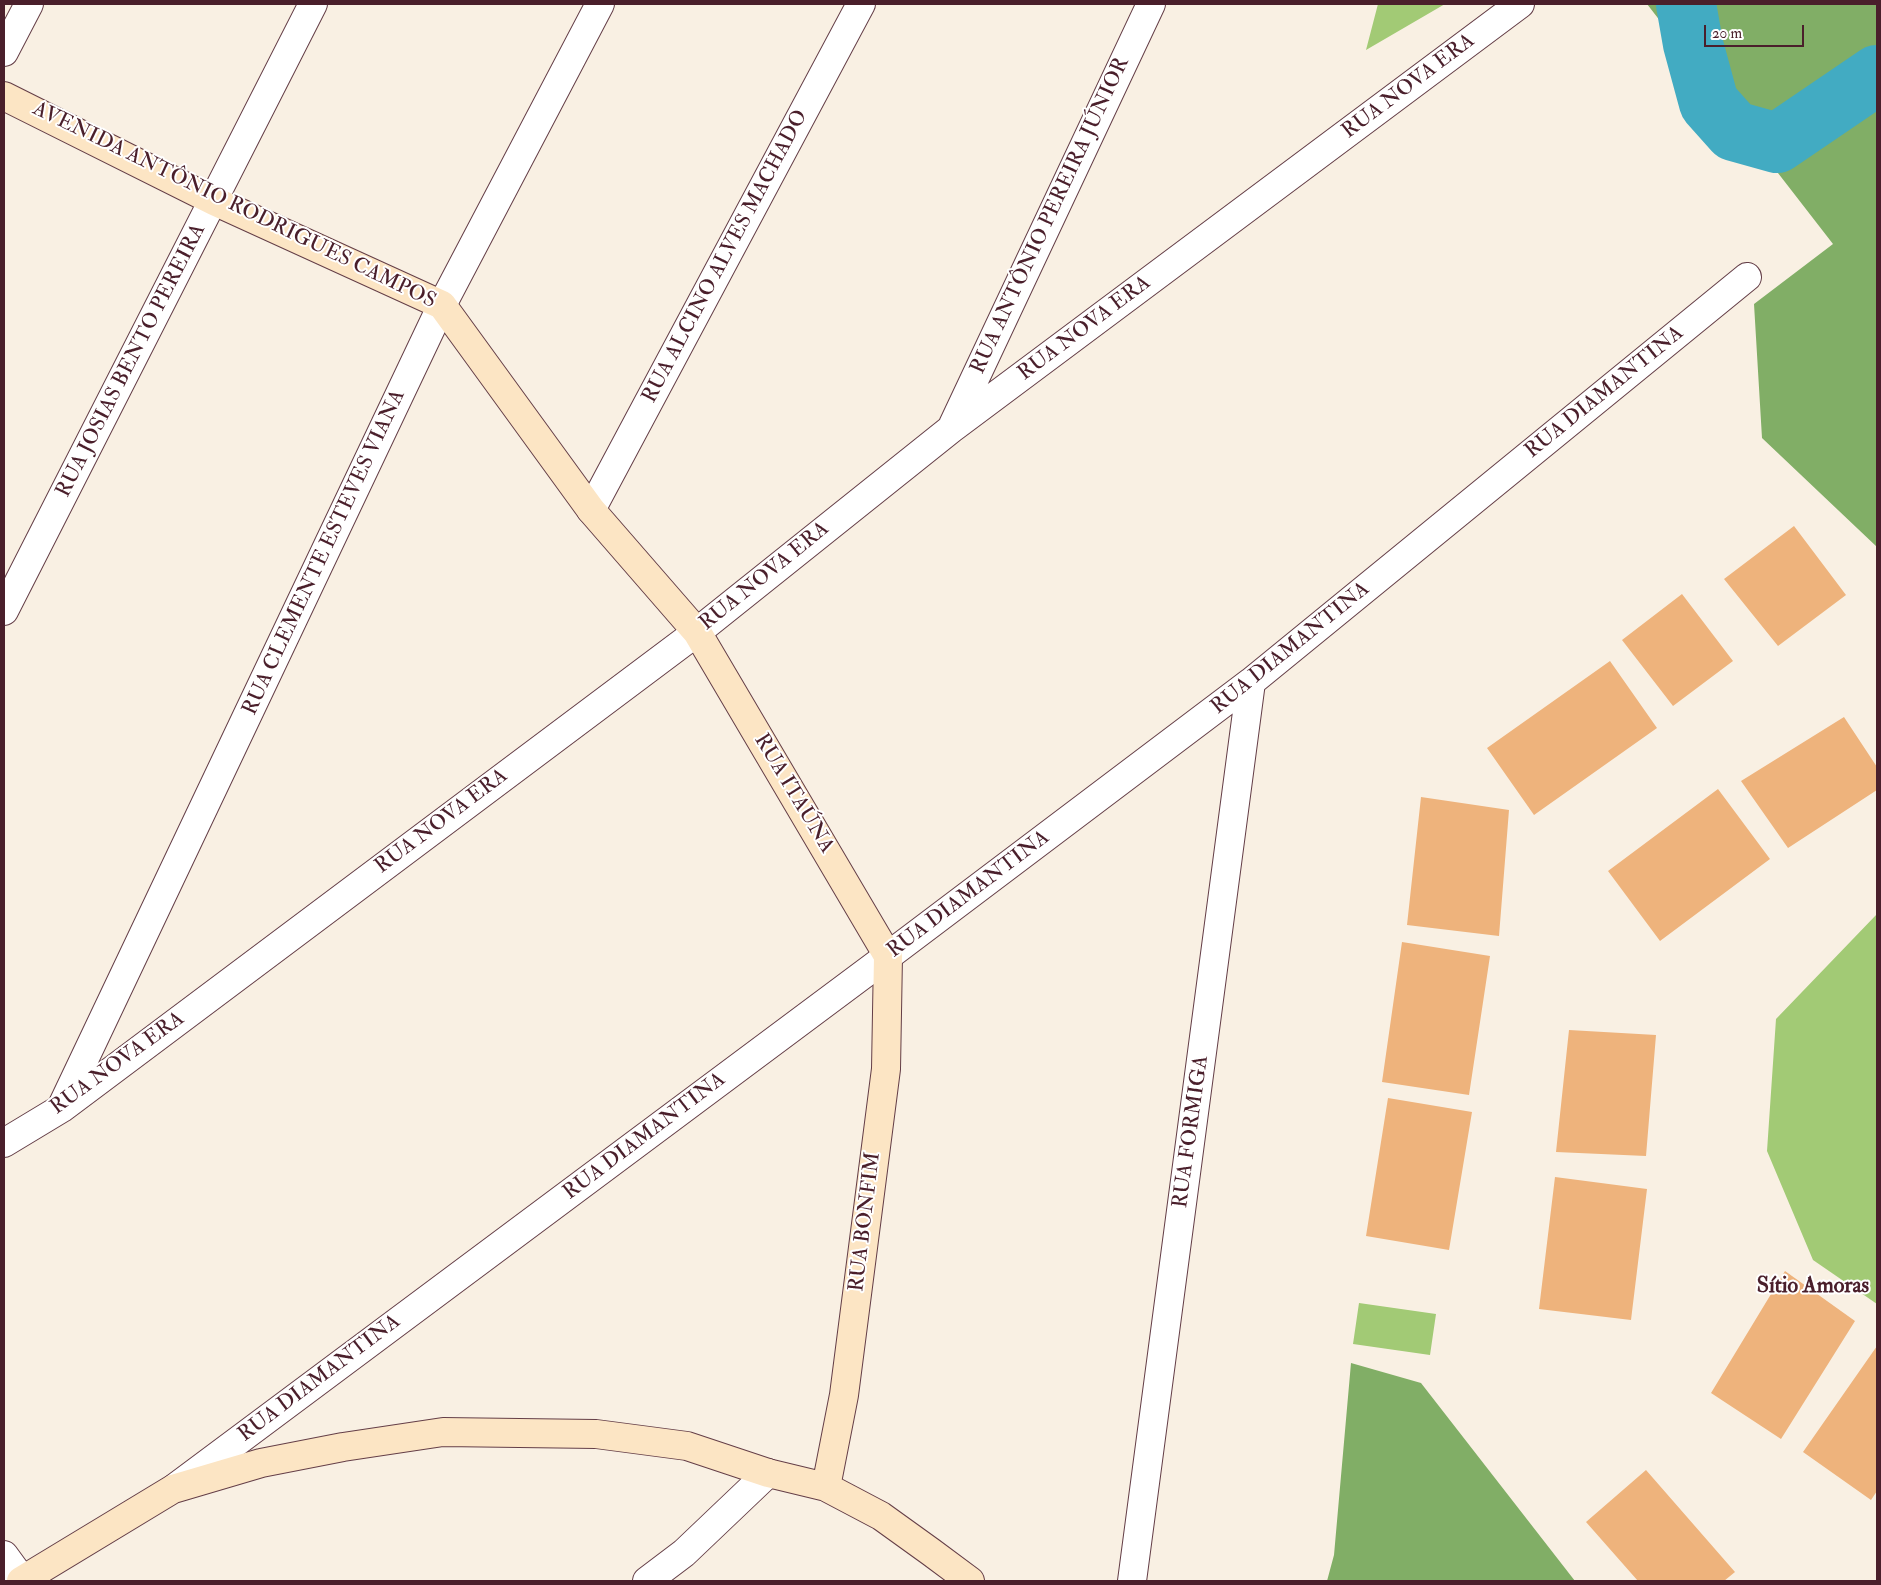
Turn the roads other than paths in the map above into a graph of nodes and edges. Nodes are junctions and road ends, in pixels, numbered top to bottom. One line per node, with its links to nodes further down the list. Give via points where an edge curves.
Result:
1 (29, 4): 7 (street)
2 (313, 4): 9 (street, RUA JOSIAS BENTO PEREIRA)
3 (600, 4): 11 (street, RUA CLEMENTE ESTEVES VIANA)
4 (860, 4): 13 (street, RUA ALCINO ALVES MACHADO)
5 (1151, 4): 12 (street, RUA ANTÔNIO PEREIRA JÚNIOR)
6 (1520, 4): 12 (street, RUA NOVA ERA)
7 (4, 52)
8 (4, 96): 9 (street, AVENIDA ANTÔNIO RODRIGUES CAMPOS)
9 (214, 201): 11 (street, AVENIDA ANTÔNIO RODRIGUES CAMPOS); 14 (street, RUA JOSIAS BENTO PEREIRA)
10 (1747, 276): 16 (street, RUA DIAMANTINA)
11 (442, 305): 13 (street, AVENIDA ANTÔNIO RODRIGUES CAMPOS); 18 (street, RUA CLEMENTE ESTEVES VIANA)
12 (951, 429): 15 (street, RUA NOVA ERA)
13 (590, 510): 15 (street, AVENIDA ANTÔNIO RODRIGUES CAMPOS)
14 (4, 611)
15 (697, 632): 17 (street, RUA ITAÚNA); 18 (street, RUA NOVA ERA)
16 (1251, 682): 17 (street, RUA DIAMANTINA); 29 (street, RUA FORMIGA)
17 (888, 956): 21 (street, RUA BONFIM, via 886,1069 844,1395); 22 (street, RUA DIAMANTINA)
18 (62, 1108): 19 (street, RUA NOVA ERA)
19 (4, 1143)
20 (768, 1473): 21 (street); 22 (street, via 687,1446 596,1434 443,1432 261,1463); 26 (street, via 684,1553)
21 (826, 1487): 23 (street, via 881,1516)
22 (173, 1489): 25 (street)
23 (932, 1552): 27 (street); 28 (street)
24 (4, 1555): 25 (street)
25 (22, 1581)
26 (647, 1581)
27 (952, 1581)
28 (970, 1581)
29 (1132, 1581)

